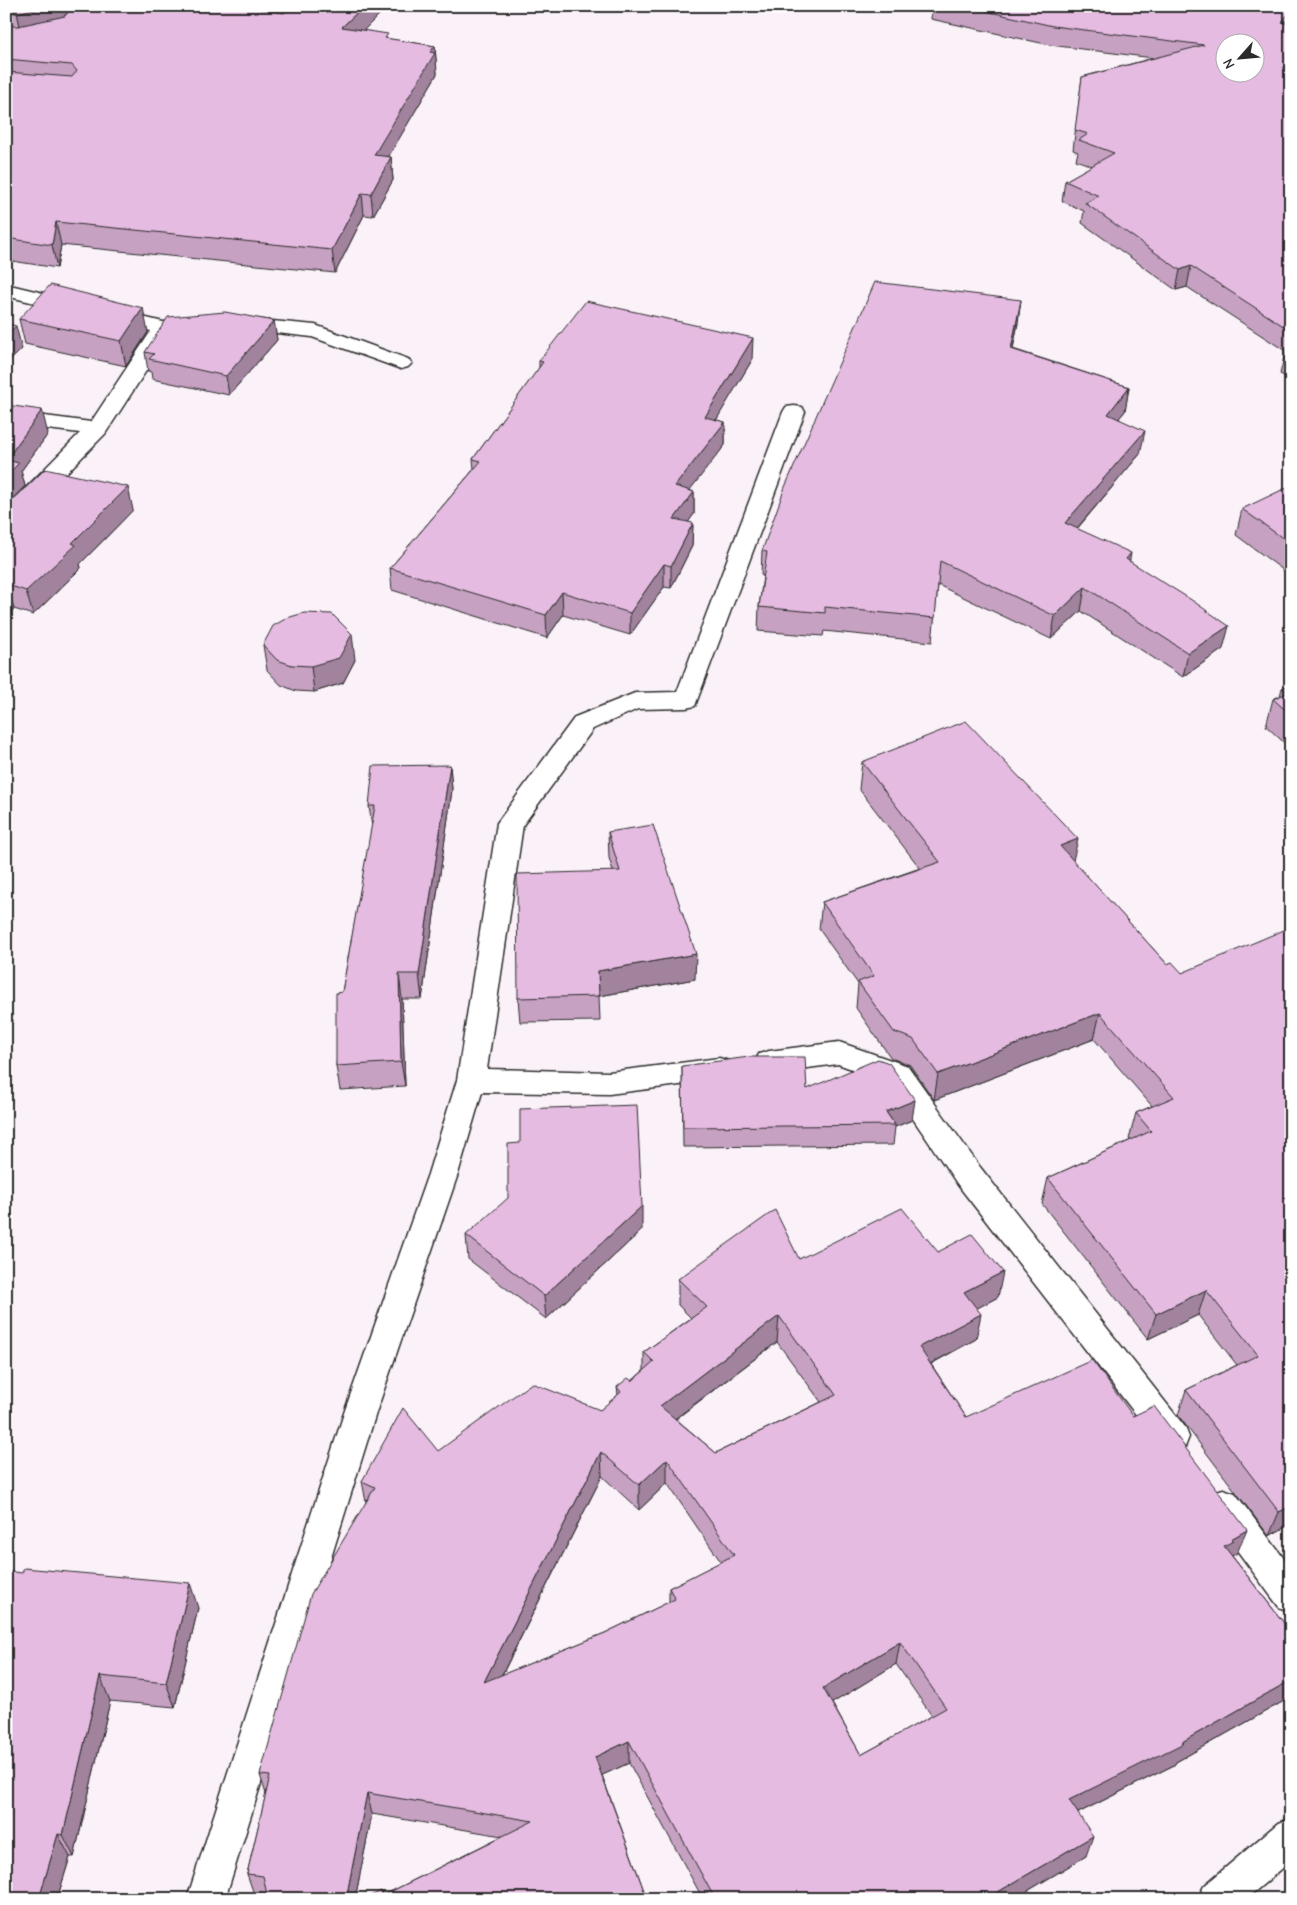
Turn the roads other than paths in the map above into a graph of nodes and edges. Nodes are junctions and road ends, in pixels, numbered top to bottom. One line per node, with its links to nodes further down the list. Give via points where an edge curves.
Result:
1 (6, 290): 2 (street)
2 (163, 328): 3 (street, via 228,323 315,331); 6 (street)
3 (402, 363)
4 (794, 412): 8 (street, via 686,700 635,701 584,723 510,823)
5 (6, 416): 6 (street)
6 (97, 429): 7 (street)
7 (6, 522)
8 (472, 1080): 9 (street, via 608,1083 838,1053 898,1074 969,1176); 11 (street, via 360,1413)
9 (1291, 1596)
10 (1291, 1836): 12 (street)
11 (206, 1899)
12 (1217, 1899)

